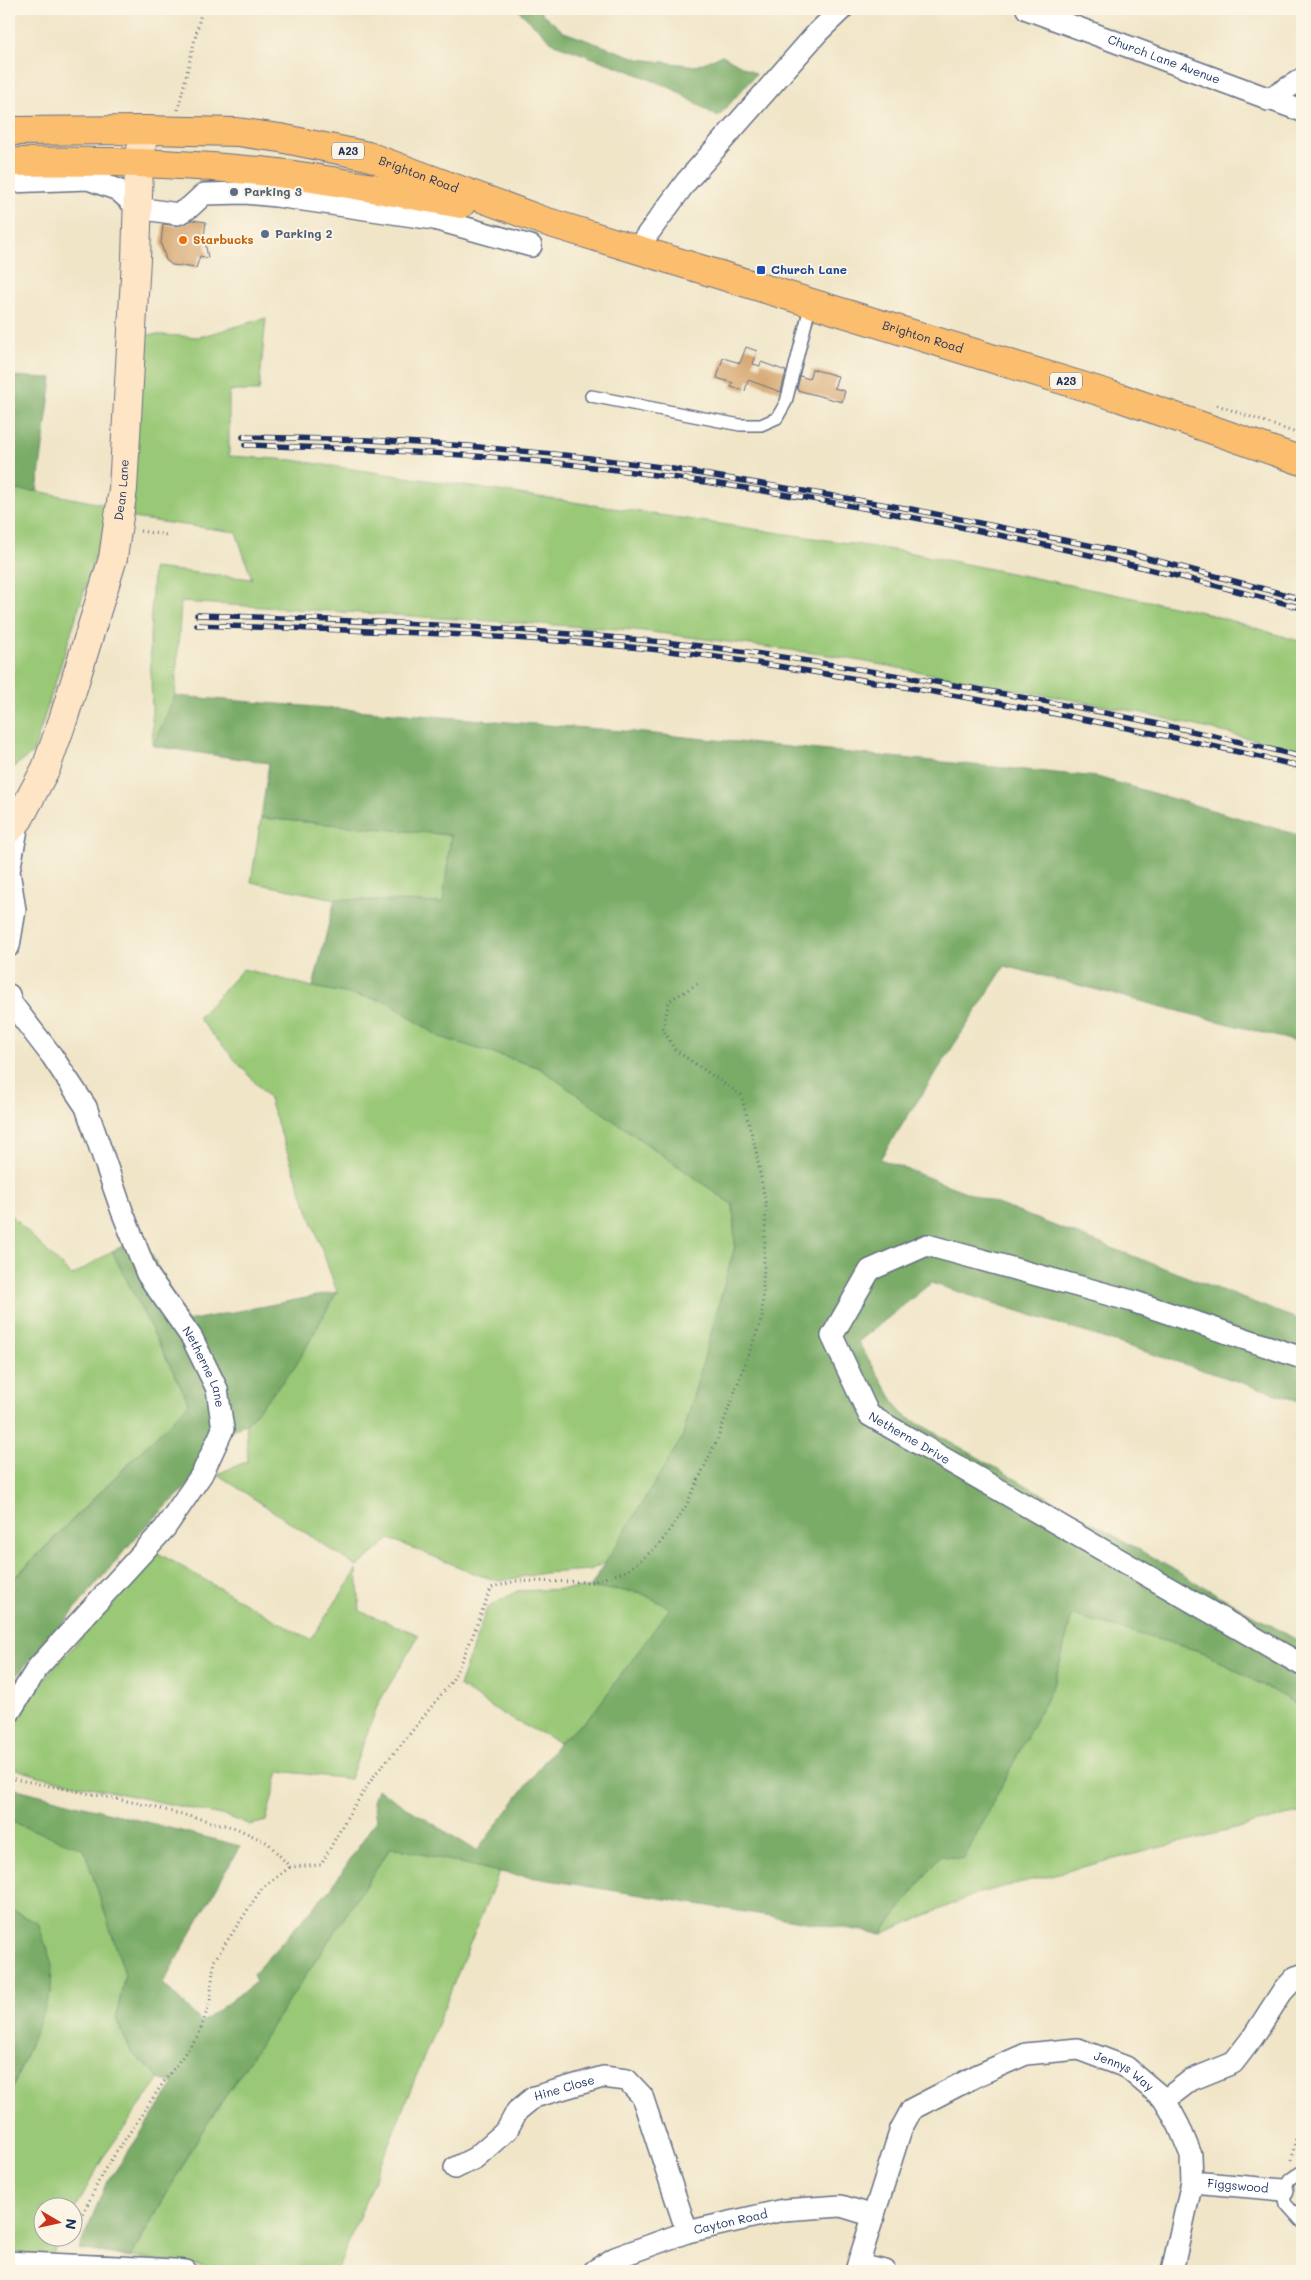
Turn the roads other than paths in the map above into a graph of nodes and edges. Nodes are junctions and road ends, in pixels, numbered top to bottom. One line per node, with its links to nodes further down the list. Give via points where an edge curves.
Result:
1 (842, 9): 17 (street, via 686,182)
2 (1027, 9): 4 (street, Church Lane Avenue)
3 (1302, 79): 4 (street)
4 (1268, 100): 5 (street, Church Lane Avenue)
5 (1302, 111)
6 (144, 130): 7 (highway, A23); 10 (street, Dean Lane); 15 (highway, Brighton Road / A23, via 237,132 368,156)
7 (9, 131)
8 (9, 162): 9 (highway, A23)
9 (62, 162): 10 (highway, A23); 11 (street)
10 (139, 162): 13 (highway, Brighton Road / A23, via 233,169); 14 (street, Dean Lane)
11 (88, 179): 12 (street); 14 (street, via 118,190)
12 (9, 182)
13 (301, 188): 14 (street, Brighton Road, via 204,194 178,214); 15 (highway, Brighton Road / A23, via 365,186); 16 (street, Brighton Road)
14 (138, 208): 21 (street, Dean Lane, via 122,489 113,558 46,768)
15 (541, 220): 17 (highway, Brighton Road / A23)
16 (531, 246)
17 (636, 250): 18 (highway, Brighton Road / A23)
18 (811, 303): 19 (lane, via 786,402 777,418 761,425 740,425); 20 (highway, Brighton Road / A23, via 1121,398)
19 (590, 396)
20 (1302, 461)
21 (14, 824): 22 (street, via 9,871 16,910)
22 (9, 946)
23 (9, 995): 26 (street, Netherne Lane, via 12,1004 86,1107 147,1274 192,1338 216,1389 223,1429 202,1474 165,1528 38,1667)
24 (1302, 1358): 25 (street, Netherne Drive, via 1132,1301 927,1246 870,1270 832,1336 869,1415)
25 (1302, 1665)
26 (9, 1713)
27 (1302, 1975): 28 (street, via 1282,1992 1232,2064 1191,2080)
28 (1165, 2100): 31 (street, Jennys Way, via 1192,2155); 32 (street, Jennys Way, via 1126,2067 1078,2049 1026,2054 906,2104)
29 (455, 2168): 34 (street, Hine Close, via 475,2158 507,2130 517,2111 534,2097 603,2077 627,2080 642,2096)
30 (1294, 2179): 31 (street, Figgswood); 33 (lane, via 1286,2204)
31 (1192, 2182): 40 (street, Jennys Way)
32 (874, 2216): 34 (street, Cayton Road, via 841,2206 783,2210); 36 (street, Jennys Way)
33 (1302, 2222)
34 (687, 2232): 38 (street, Cayton Road, via 615,2258)
35 (9, 2262): 37 (street, via 122,2265)
36 (857, 2268): 39 (street)
37 (186, 2271)
38 (594, 2271)
39 (886, 2271)
40 (1172, 2271)

